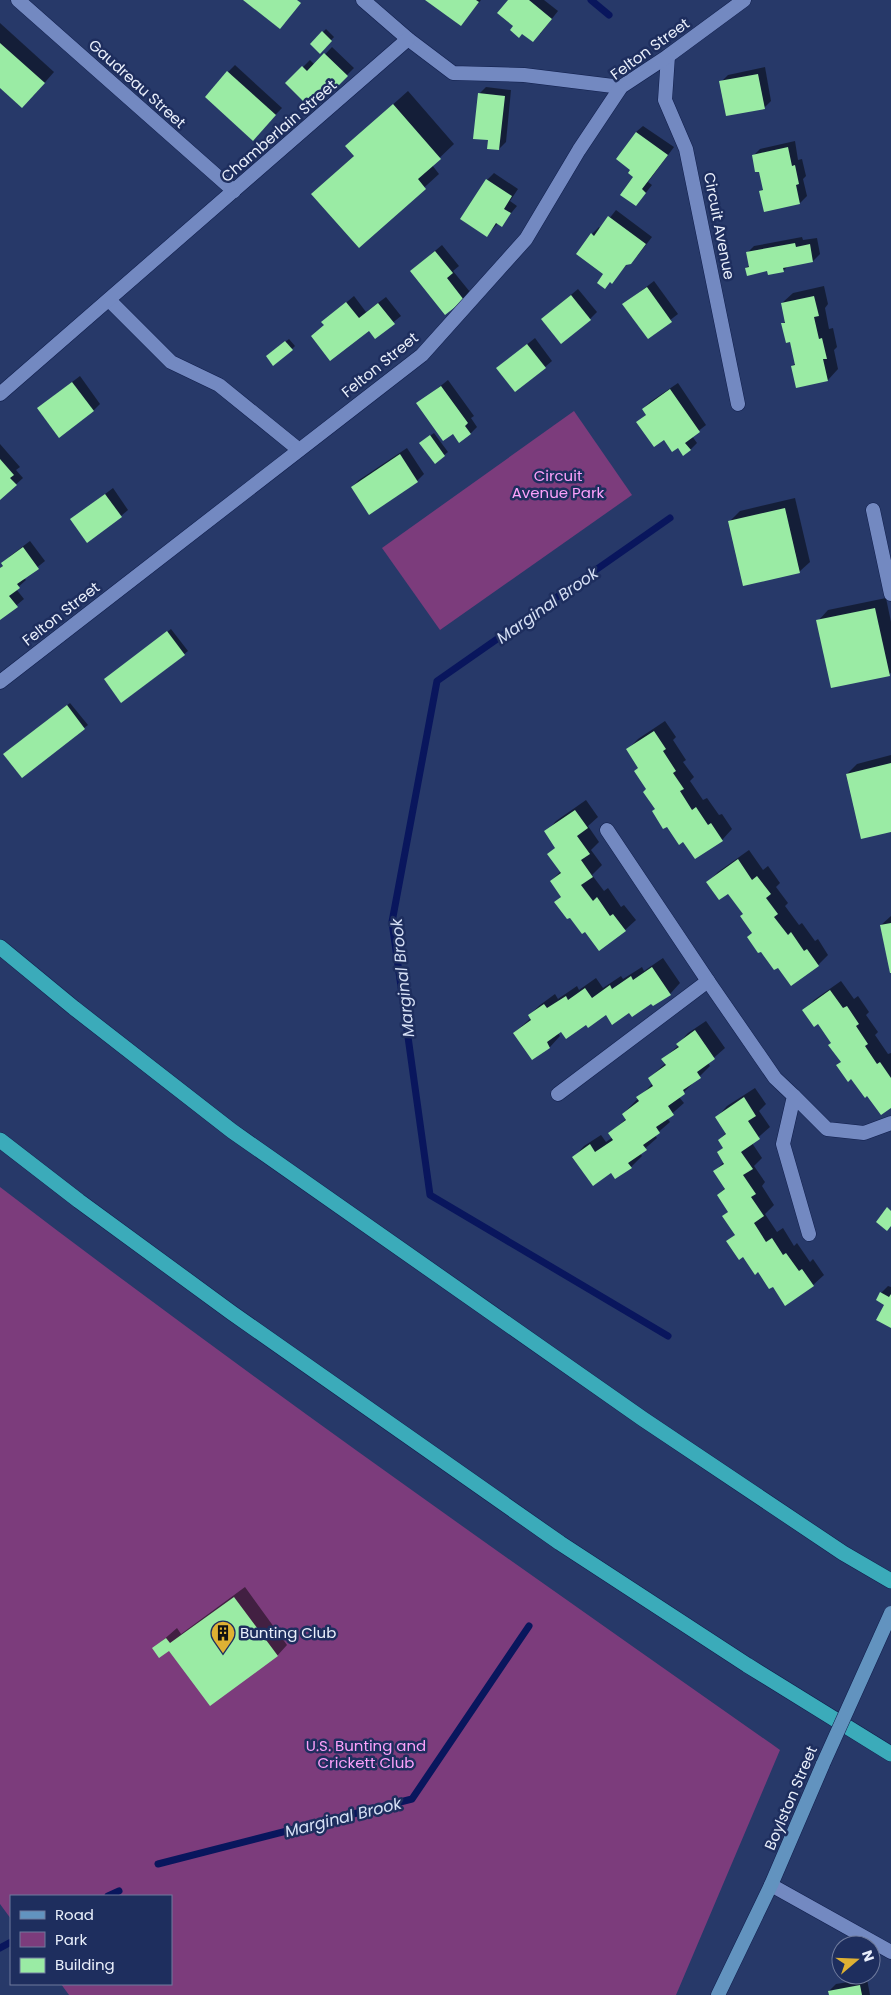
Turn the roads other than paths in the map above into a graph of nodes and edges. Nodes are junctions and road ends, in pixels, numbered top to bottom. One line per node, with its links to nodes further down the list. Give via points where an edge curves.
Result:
1 (18, 0): 7 (street, Gaudreau Street)
2 (363, 0): 4 (street)
3 (744, 0): 5 (street, Felton Street)
4 (408, 39): 6 (street, via 453,73 524,75); 7 (street, Chamberlain Street)
5 (668, 56): 6 (street, Felton Street); 10 (street, Circuit Avenue, via 665,100 686,149)
6 (621, 87): 11 (street, Felton Street, via 578,150 526,239 422,355)
7 (234, 192): 8 (street, Chamberlain Street)
8 (109, 300): 9 (street, Chamberlain Street); 11 (street, via 171,362 219,385)
9 (0, 394)
10 (738, 404)
11 (298, 449): 14 (street, Felton Street)
12 (873, 510): 13 (street)
13 (891, 594)
14 (0, 682)
15 (607, 830): 17 (street)
16 (0, 947): 23 (highway, via 232,1131 629,1409 843,1553)
17 (708, 981): 18 (street); 19 (street, via 775,1078)
18 (558, 1094)
19 (794, 1096): 20 (street, via 828,1129 864,1133); 22 (street, via 783,1144)
20 (891, 1124)
21 (4, 1143): 25 (highway, via 224,1307 560,1543)
22 (809, 1234)
23 (891, 1581)
24 (891, 1613): 26 (main road, Boylston Street, bridge)
25 (891, 1754)
26 (770, 1885): 27 (street); 28 (main road, Boylston Street)
27 (891, 1952)
28 (718, 1995)

